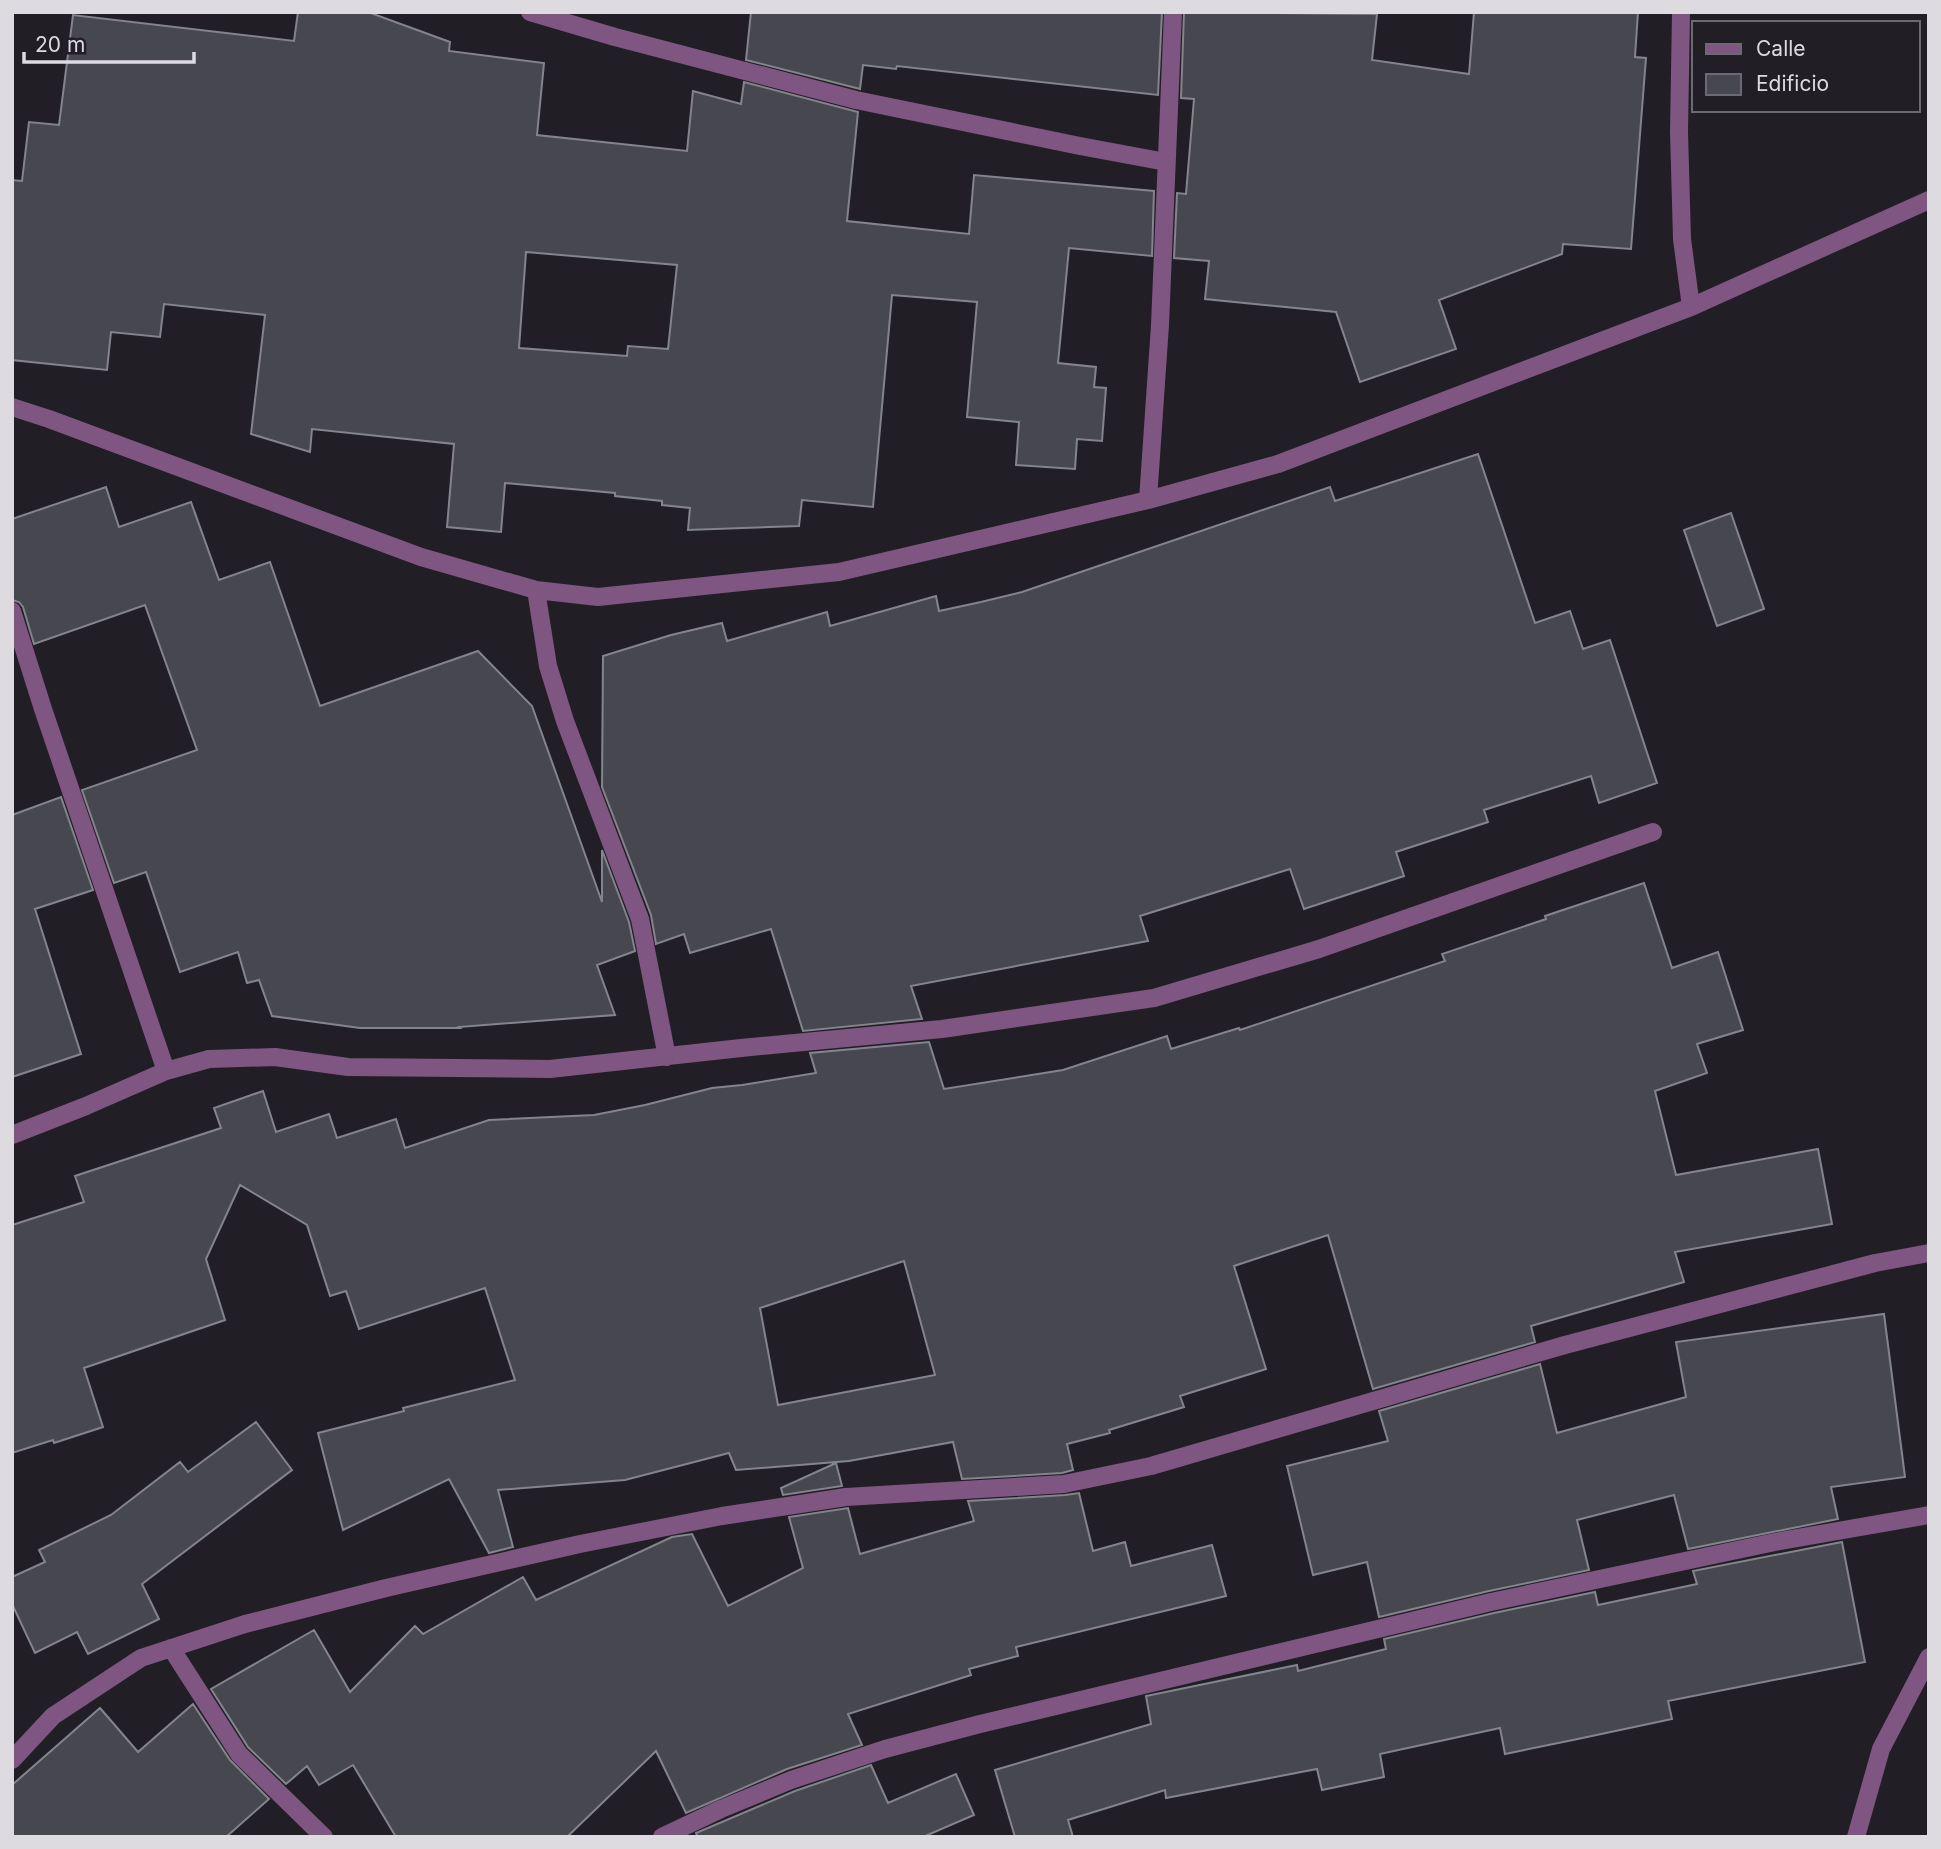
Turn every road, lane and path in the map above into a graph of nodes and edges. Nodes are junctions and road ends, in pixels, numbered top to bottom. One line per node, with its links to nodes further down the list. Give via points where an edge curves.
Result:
1 (530, 12): 4 (street, via 856,100)
2 (1173, 12): 4 (street)
3 (1681, 12): 6 (street, via 1682,239)
4 (1166, 162): 8 (street)
5 (1929, 200): 6 (street)
6 (1691, 307): 8 (street, via 1278,464)
7 (12, 407): 9 (street, via 421,557)
8 (1148, 500): 9 (street, via 839,572 598,597)
9 (536, 590): 12 (street, via 548,666 565,720 640,919)
10 (12, 611): 13 (street)
11 (1653, 832): 12 (street, via 1319,949 1154,998 942,1029)
12 (667, 1057): 13 (street, via 550,1069 348,1068 275,1057 209,1059)
13 (166, 1071): 14 (street)
14 (12, 1135)
15 (1929, 1253): 17 (street, via 1875,1263 1565,1345 1151,1466 1064,1484 846,1497 722,1516 386,1588)
16 (1929, 1515): 21 (street, via 1775,1542 1491,1602 968,1727 791,1780)
17 (171, 1648): 19 (street, via 141,1658 53,1716); 20 (street, via 239,1754)
18 (1929, 1657): 22 (street, via 1881,1749)
19 (12, 1760)
20 (324, 1837)
21 (662, 1837)
22 (1856, 1837)

